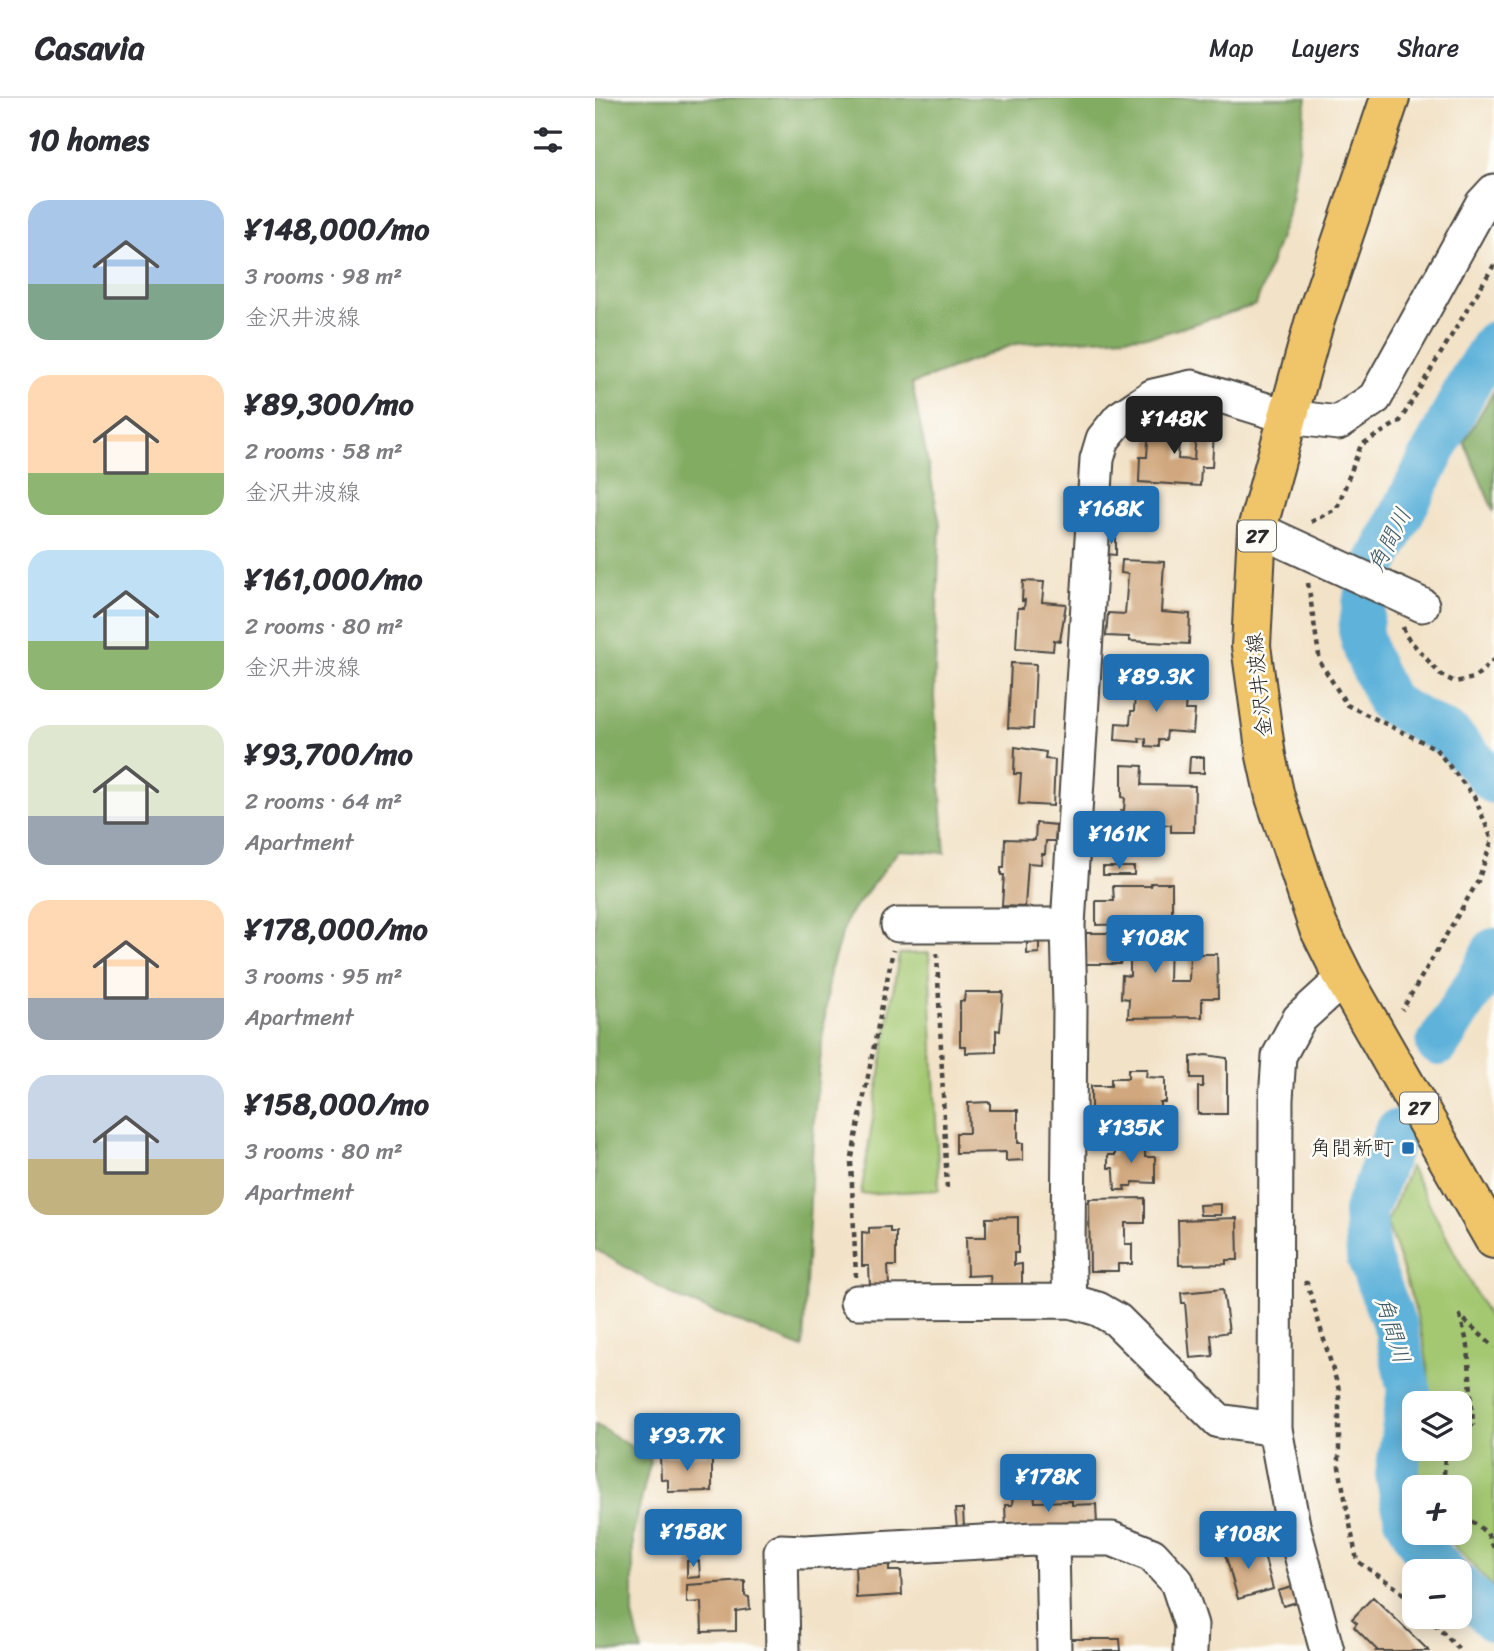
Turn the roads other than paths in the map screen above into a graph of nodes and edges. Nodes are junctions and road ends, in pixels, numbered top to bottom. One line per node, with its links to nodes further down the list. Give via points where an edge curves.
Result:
1 (1389, 98): 3 (main road, 金沢井波線 / 27, via 1314,323)
2 (1494, 191): 3 (street, via 1482,204 1375,398 1338,423)
3 (1289, 417): 4 (main road, 金沢井波線 / 27); 7 (street, via 1192,387 1153,396 1120,418 1103,439 1097,459)
4 (1257, 529): 5 (street, via 1322,570); 8 (main road, 金沢井波線 / 27, via 1251,646 1266,756 1318,926)
5 (1415, 602)
6 (898, 925): 7 (street)
7 (1068, 925): 10 (street)
8 (1344, 978): 9 (main road, 金沢井波線 / 27); 12 (street, via 1299,1019 1279,1056)
9 (1494, 1239)
10 (1070, 1301): 11 (street); 12 (street, via 1117,1320 1219,1420)
11 (857, 1302)
12 (1275, 1429): 17 (street, via 1293,1525)
13 (1052, 1539): 14 (street, via 781,1551); 15 (street); 16 (street, via 1112,1539 1151,1555 1177,1582 1191,1625)
14 (783, 1651)
15 (1054, 1651)
16 (1190, 1651)
17 (1327, 1651)

